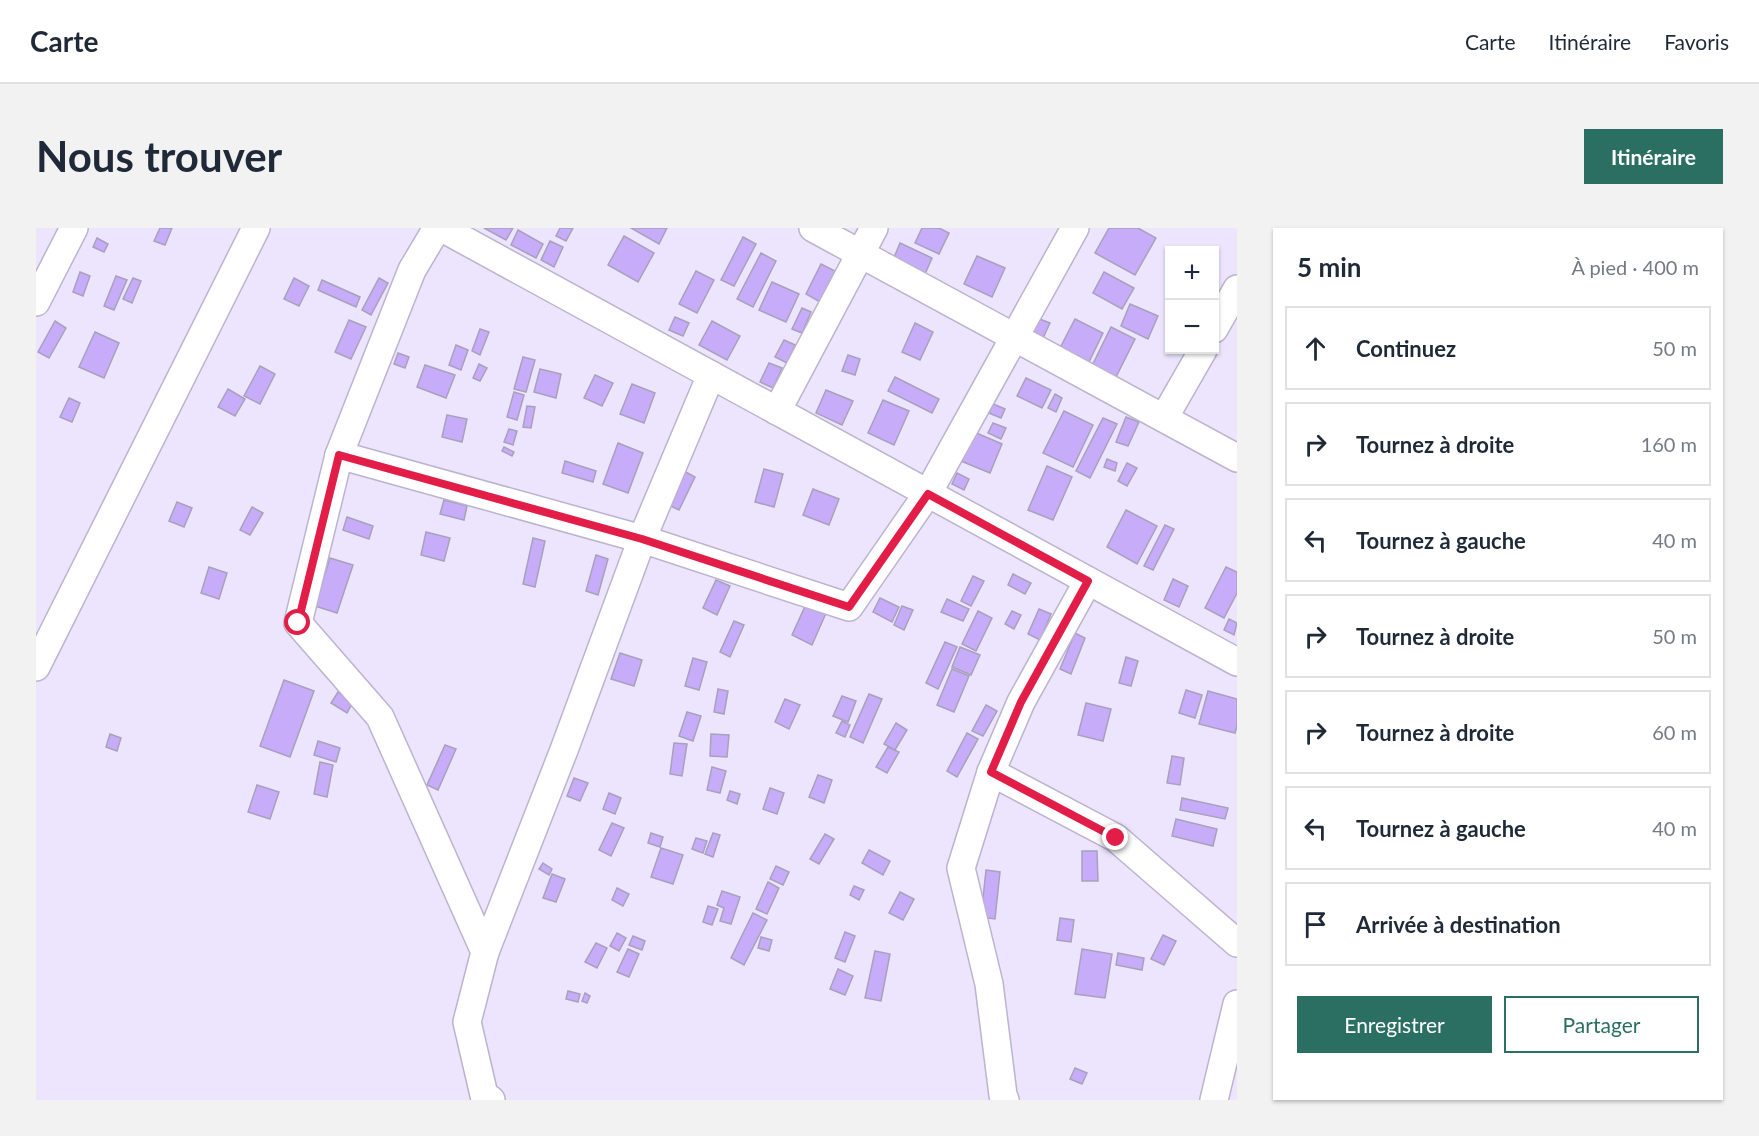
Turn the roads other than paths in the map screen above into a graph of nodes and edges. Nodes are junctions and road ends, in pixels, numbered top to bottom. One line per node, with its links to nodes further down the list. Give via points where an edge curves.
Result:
1 (74, 228): 10 (street)
2 (256, 228): 23 (street)
3 (437, 228): 17 (street, via 412,270)
4 (442, 228): 14 (street)
5 (813, 228): 8 (street)
6 (874, 228): 8 (street)
7 (1075, 228): 12 (street)
8 (860, 254): 12 (street); 15 (street)
9 (1237, 289): 11 (street)
10 (36, 302)
11 (1219, 322)
12 (1014, 338): 16 (street); 19 (street)
13 (1201, 354): 16 (street)
14 (711, 375): 15 (street); 20 (street)
15 (777, 411): 19 (street)
16 (1164, 418): 18 (street)
17 (339, 455): 20 (street); 26 (street, via 298,623 380,717)
18 (1237, 458)
19 (928, 494): 20 (street, via 849,607); 21 (street)
20 (642, 539): 26 (street)
21 (1088, 581): 22 (street); 24 (street, via 1021,702)
22 (1237, 662)
23 (36, 667)
24 (991, 772): 25 (street, via 1116,838); 29 (street, via 961,868 989,984)
25 (1237, 943)
26 (485, 952): 28 (street, via 467,1022 484,1095)
27 (1237, 1004): 30 (street)
28 (491, 1100)
29 (1005, 1100)
30 (1214, 1100)

